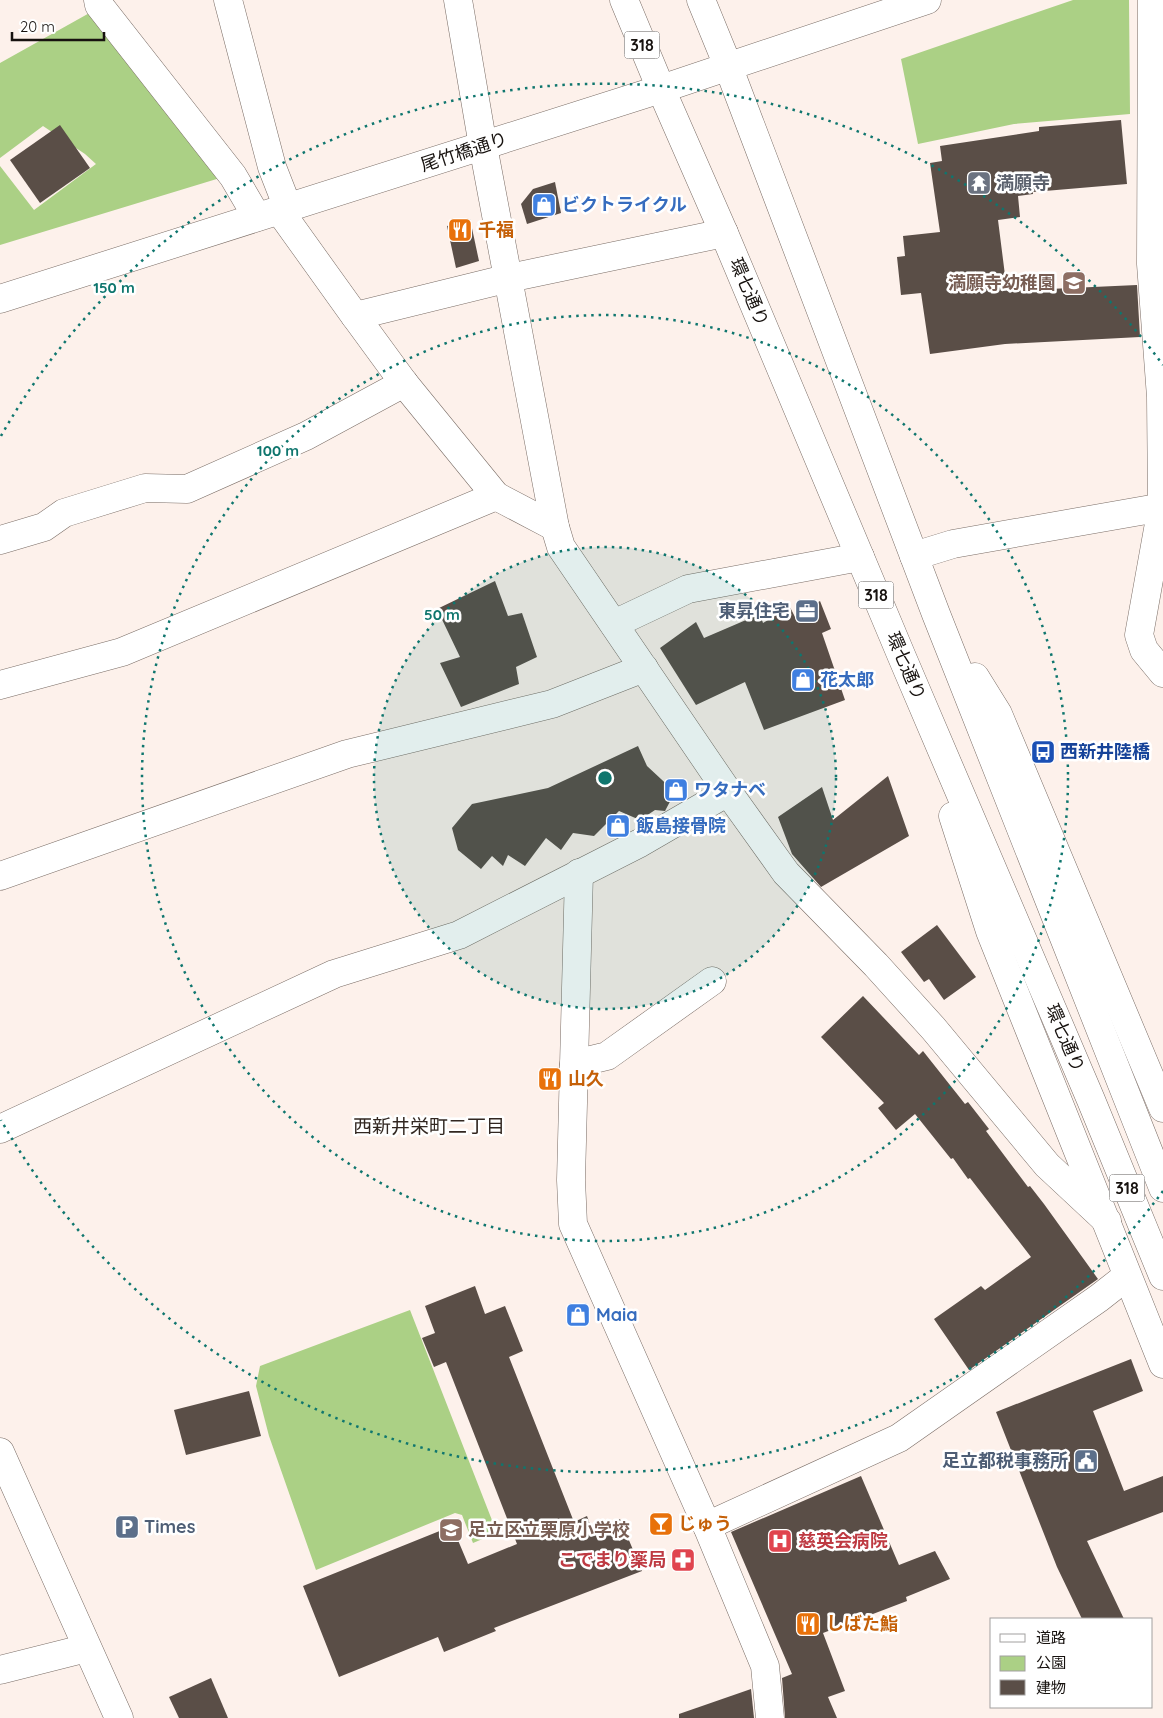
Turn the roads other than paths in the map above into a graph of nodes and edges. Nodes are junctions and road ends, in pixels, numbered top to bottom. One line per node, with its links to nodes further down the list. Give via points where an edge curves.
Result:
1 (98, 0): 11 (street, via 233,176)
2 (228, 0): 11 (street, via 272,167)
3 (458, 0): 10 (street)
4 (624, 0): 9 (street, 環七通り / 318)
5 (701, 0): 8 (street, 環七通り / 318)
6 (927, 0): 8 (street, 尾竹橋通り)
7 (1152, 0): 18 (street, via 1151,264 1161,396)
8 (728, 66): 9 (street, 尾竹橋通り); 21 (street, 環七通り / 318)
9 (661, 90): 10 (street, 尾竹橋通り); 12 (street, 環七通り / 318)
10 (483, 146): 11 (street, 尾竹橋通り); 13 (street)
11 (275, 212): 14 (street, 尾竹橋通り); 15 (street)
12 (724, 233): 13 (street); 22 (street, 環七通り / 318)
13 (509, 278): 15 (street); 19 (street)
14 (0, 299)
15 (355, 316): 16 (street)
16 (404, 382): 17 (street); 20 (street, via 306,436 187,488 145,488 64,513 44,527)
17 (496, 496): 19 (street); 28 (street, via 122,652)
18 (1163, 507): 21 (street, via 953,544); 27 (street, via 1139,635 1144,650)
19 (555, 527): 24 (street, via 561,547)
20 (0, 540)
21 (914, 556): 23 (street, 環七通り / 318)
22 (860, 558): 24 (street, via 688,589); 25 (street, 環七通り / 318)
23 (936, 614): 34 (street, via 998,714); 36 (street, 環七通り / 318)
24 (614, 624): 26 (street)
25 (902, 657): 37 (street, via 990,931); 39 (street, 環七通り / 318)
26 (644, 668): 29 (street); 31 (street, via 552,704 347,754)
27 (1163, 673)
28 (0, 685)
29 (728, 792): 30 (street, via 640,843); 37 (street, via 786,873 933,1028 1047,1165)
30 (579, 873): 33 (street); 35 (street, via 459,935 334,974)
31 (0, 876)
32 (712, 981): 33 (street, via 607,1056)
33 (574, 1064): 42 (street, via 573,1224)
34 (1163, 1108)
35 (0, 1129)
36 (1163, 1188)
37 (1107, 1221): 38 (street)
38 (1127, 1276): 40 (street); 42 (street, via 898,1438)
39 (1163, 1276)
40 (1163, 1364)
41 (0, 1452): 43 (street)
42 (707, 1526): 46 (street, via 765,1666)
43 (87, 1648): 44 (street); 45 (street)
44 (0, 1670)
45 (119, 1718)
46 (770, 1718)

